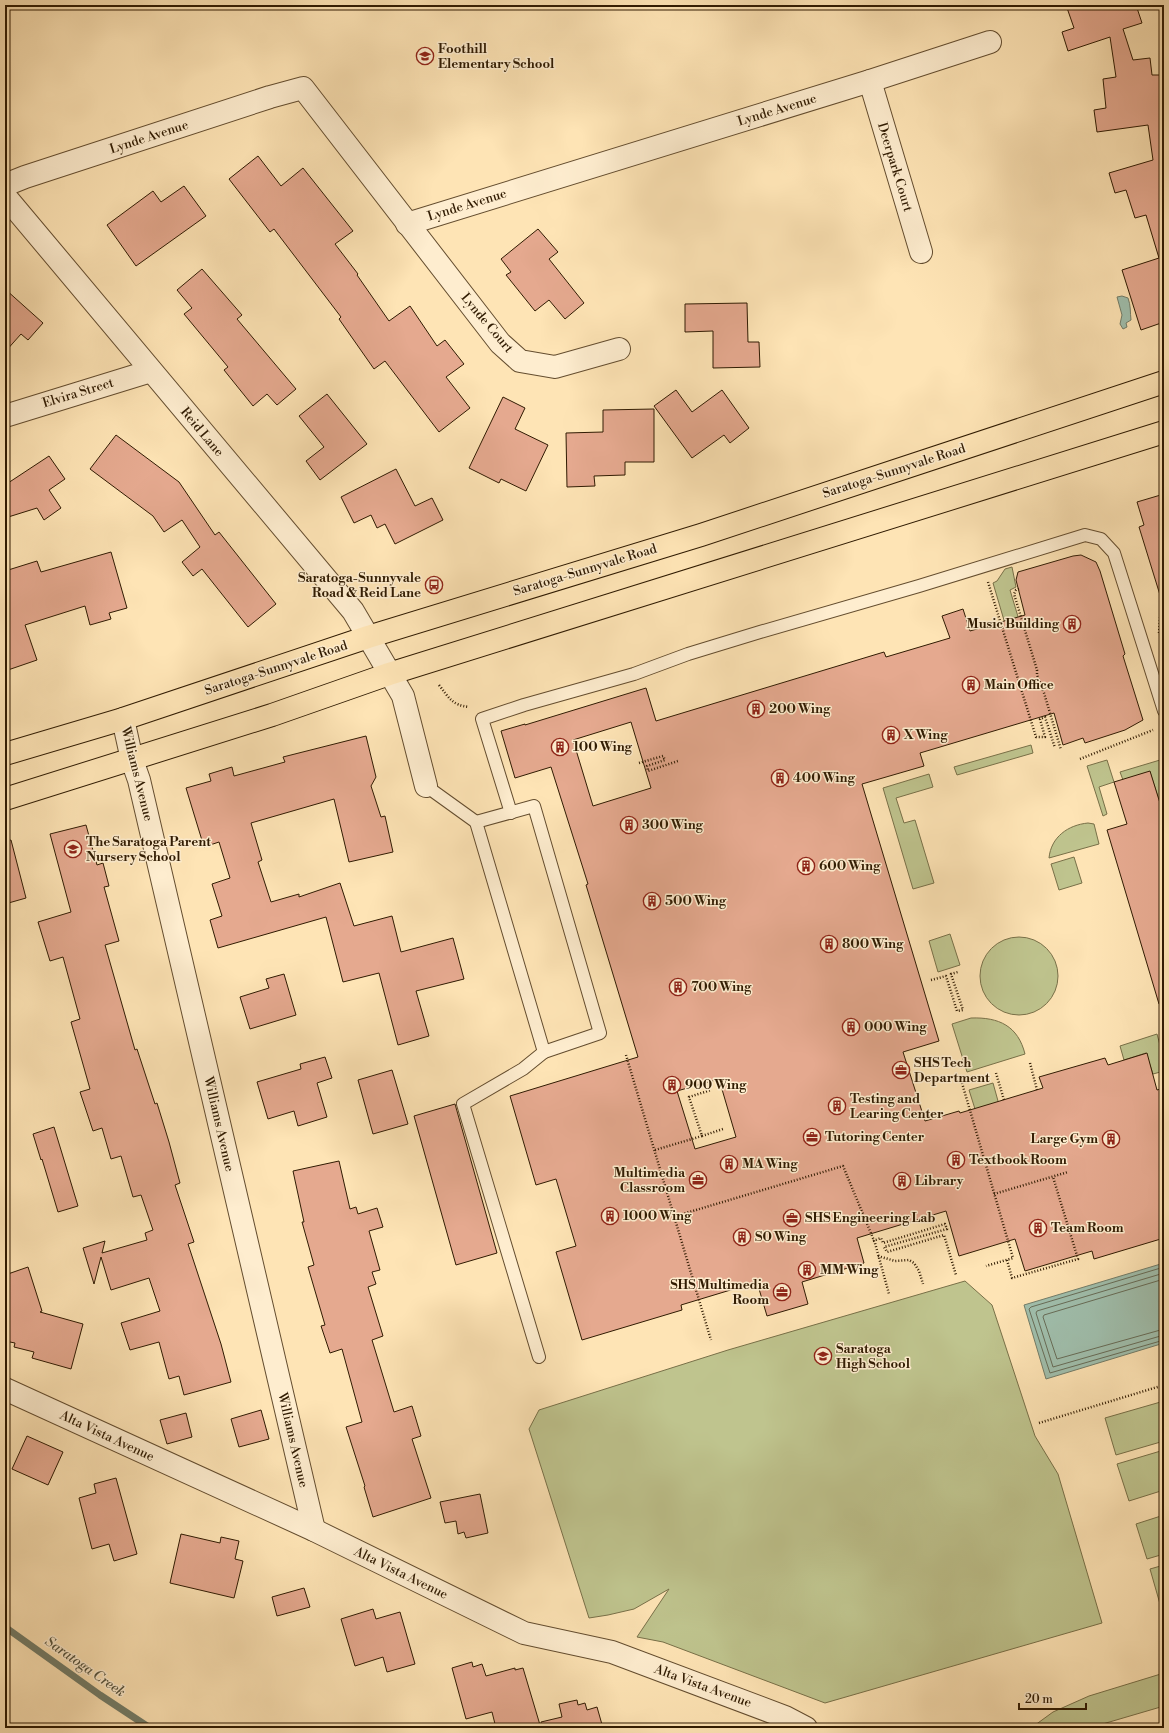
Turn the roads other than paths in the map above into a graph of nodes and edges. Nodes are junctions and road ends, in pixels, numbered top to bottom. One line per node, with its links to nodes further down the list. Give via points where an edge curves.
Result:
1 (990, 42): 2 (street, Lynde Avenue)
2 (870, 81): 5 (street, Lynde Avenue); 6 (street, Deerpark Court)
3 (5, 185): 5 (street, Lynde Avenue, via 303,88)
4 (5, 196): 8 (street, Reid Lane)
5 (407, 224): 7 (street, Lynde Court, via 500,343 520,361 555,367)
6 (920, 252)
7 (618, 349)
8 (151, 371): 10 (street, Elvira Street); 12 (street, Reid Lane, via 353,611)
9 (1164, 382): 12 (main road, Saratoga-Sunnyvale Road, via 701,535)
10 (5, 416)
11 (1164, 432): 13 (main road)
12 (368, 637): 13 (street, Reid Lane); 15 (main road, Saratoga-Sunnyvale Road)
13 (389, 674): 17 (main road); 18 (street, Reid Lane, via 406,704)
14 (1164, 711): 20 (lane, via 1114,552 1101,539 1084,535 752,634 634,674 482,719)
15 (123, 719): 16 (main road, Saratoga-Sunnyvale Road); 17 (street, Williams Avenue)
16 (5, 754)
17 (132, 760): 19 (main road); 25 (street, Williams Avenue, via 141,788)
18 (426, 786): 21 (lane)
19 (5, 799)
20 (511, 813): 21 (lane); 22 (lane, via 534,806 600,1033)
21 (476, 822): 22 (lane)
22 (544, 1052): 23 (lane, via 523,1069 463,1104)
23 (539, 1357)
24 (5, 1389): 25 (street, Alta Vista Avenue)
25 (314, 1530): 26 (street, Alta Vista Avenue, via 524,1633 612,1652 785,1717)
26 (806, 1728)

